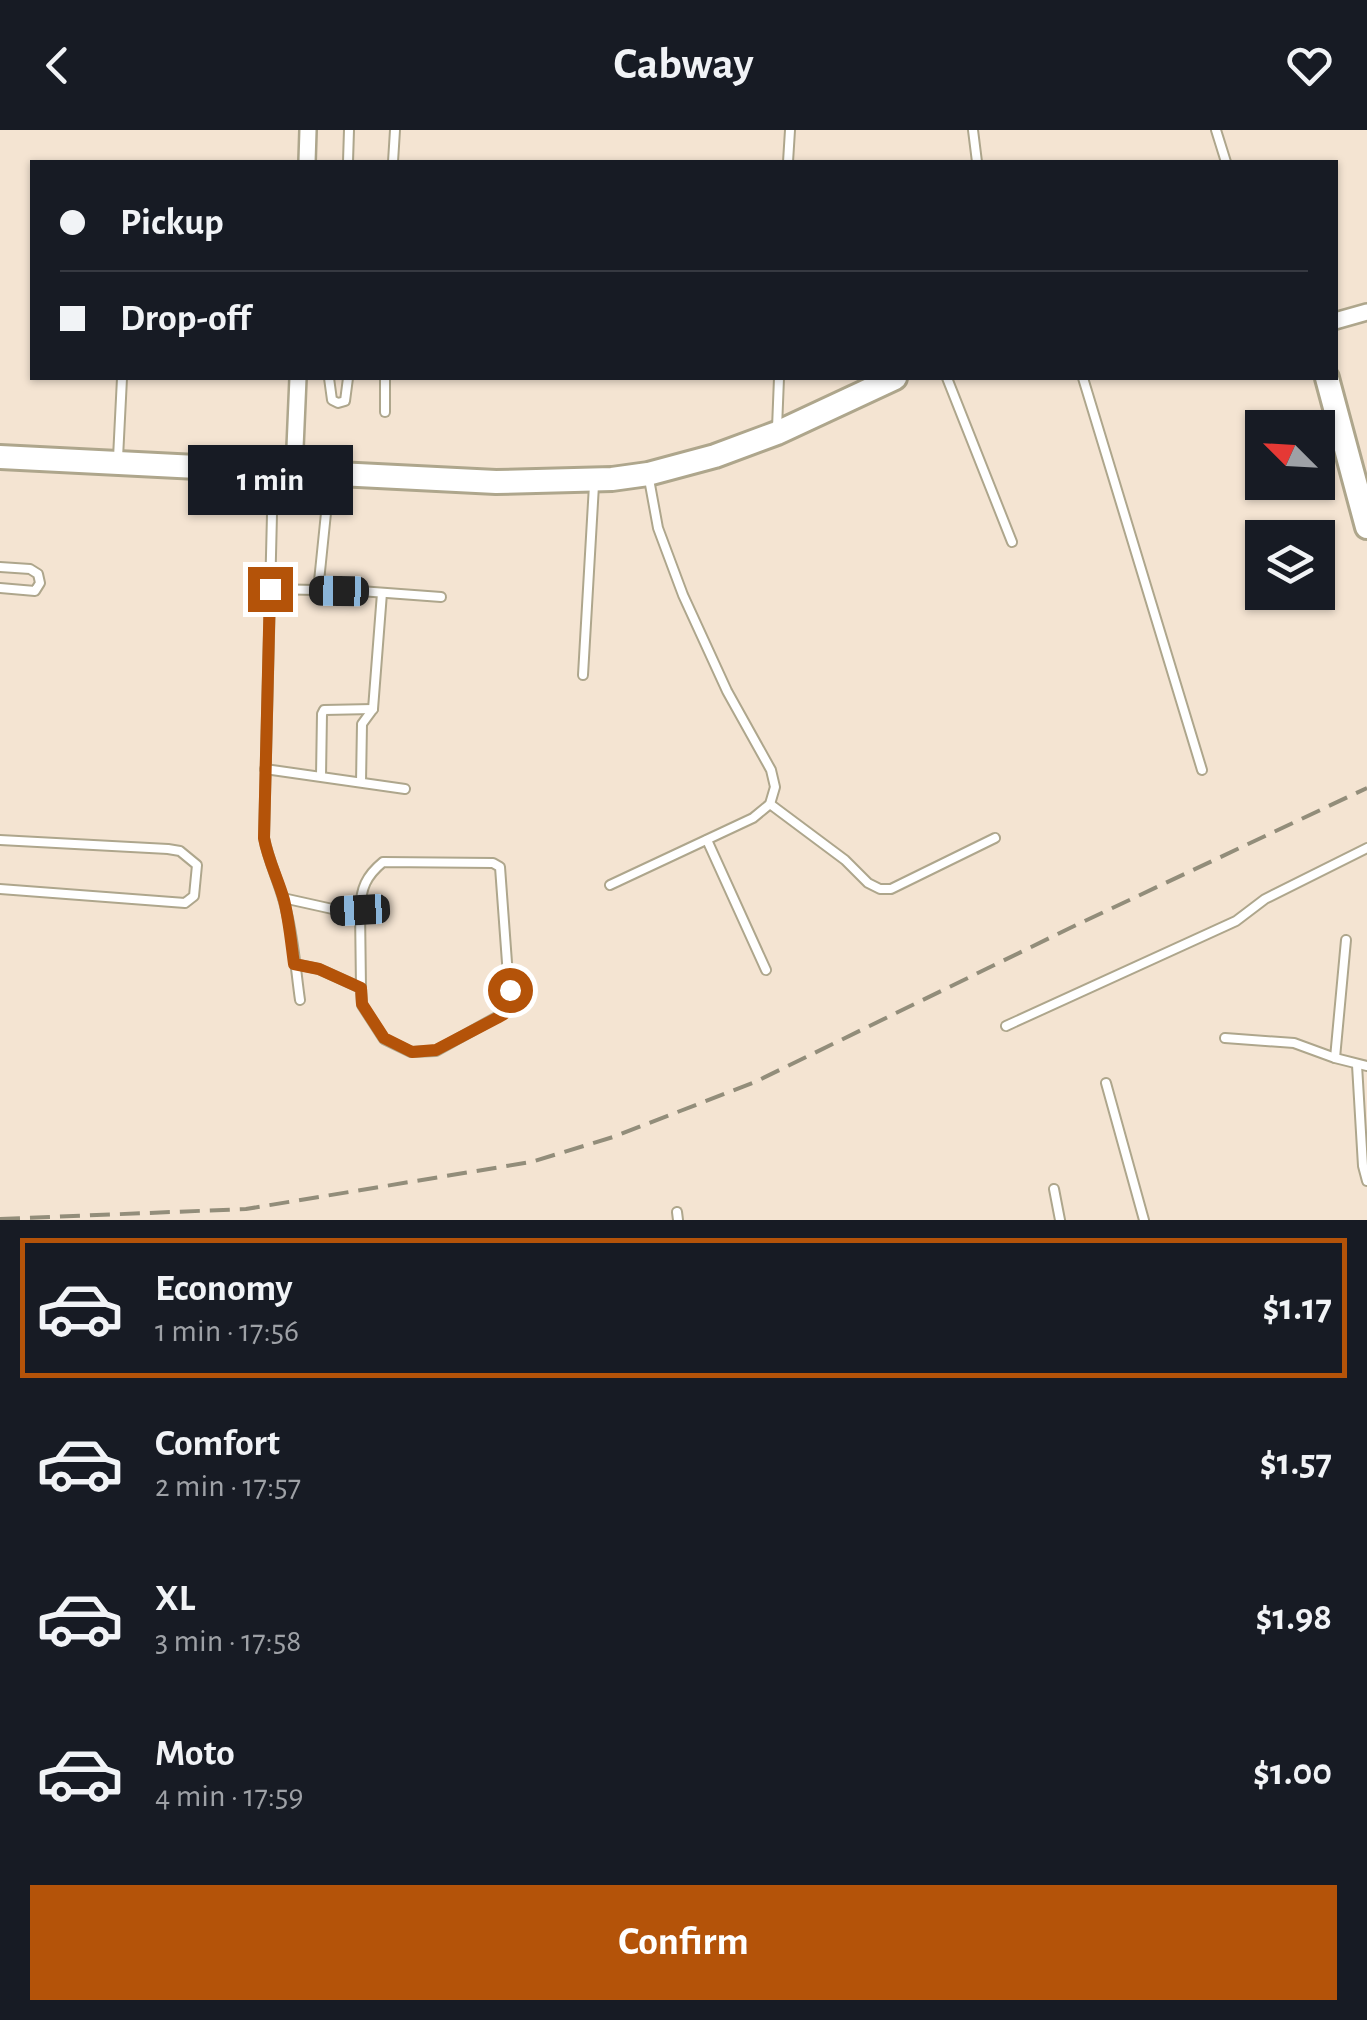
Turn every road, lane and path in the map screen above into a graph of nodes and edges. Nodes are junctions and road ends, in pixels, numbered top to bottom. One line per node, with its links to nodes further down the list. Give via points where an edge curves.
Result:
1 (308, 130): 7 (street)
2 (350, 130): 8 (lane)
3 (394, 130): 9 (lane)
4 (790, 130): 10 (lane)
5 (973, 130): 11 (lane)
6 (1216, 130): 12 (lane)
7 (307, 160)
8 (348, 160)
9 (393, 160)
10 (788, 160)
11 (977, 160)
12 (1225, 160)
13 (1367, 312): 14 (street)
14 (1338, 320)
15 (122, 380): 28 (lane)
16 (298, 380): 29 (street)
17 (329, 380): 18 (lane, via 338,403 345,400)
18 (348, 380)
19 (385, 380): 25 (lane)
20 (779, 380): 26 (lane)
21 (890, 380): 26 (street)
22 (947, 380): 34 (lane)
23 (1084, 380): 44 (lane)
24 (1328, 380): 33 (street)
25 (384, 412)
26 (777, 433): 30 (street)
27 (0, 457): 28 (street)
28 (118, 463): 29 (street)
29 (283, 470): 31 (street, via 496,482); 37 (lane)
30 (648, 474): 31 (street); 48 (lane, via 658,528 684,595 771,770)
31 (595, 479): 41 (lane)
32 (326, 513): 38 (lane)
33 (1367, 528)
34 (1012, 542)
35 (0, 567): 36 (lane, via 30,569 40,583 36,591)
36 (0, 588)
37 (270, 589): 38 (lane); 43 (lane)
38 (318, 591): 39 (lane)
39 (382, 592): 40 (lane); 42 (lane)
40 (441, 597)
41 (583, 675)
42 (373, 709): 45 (lane, via 324,710); 46 (lane, via 362,724)
43 (265, 768): 45 (lane); 55 (lane, via 264,838)
44 (1202, 770)
45 (321, 776): 46 (lane)
46 (362, 782): 47 (lane)
47 (405, 789)
48 (770, 804): 49 (lane, via 880,889); 51 (lane)
49 (996, 838)
50 (0, 840): 54 (lane, via 168,849 197,865 194,896 185,903)
51 (707, 840): 53 (lane); 59 (lane)
52 (1367, 848): 62 (lane, via 1265,899 1236,921)
53 (610, 885)
54 (0, 890)
55 (283, 898): 56 (lane); 58 (lane)
56 (360, 910): 60 (lane); 60 (lane, via 360,892 383,862 493,863 500,867 510,990 504,1014 436,1050 412,1052 384,1038 362,1004)
57 (1346, 940): 64 (lane)
58 (294, 964): 60 (lane); 61 (lane)
59 (766, 970)
60 (361, 988)
61 (300, 1000)
62 (1006, 1026)
63 (1225, 1038): 64 (lane, via 1294,1043)
64 (1334, 1058): 65 (lane)
65 (1362, 1065): 67 (lane)
66 (1106, 1083): 70 (lane)
67 (1367, 1181)
68 (1054, 1189): 69 (lane)
69 (1060, 1220)
70 (1144, 1220)

